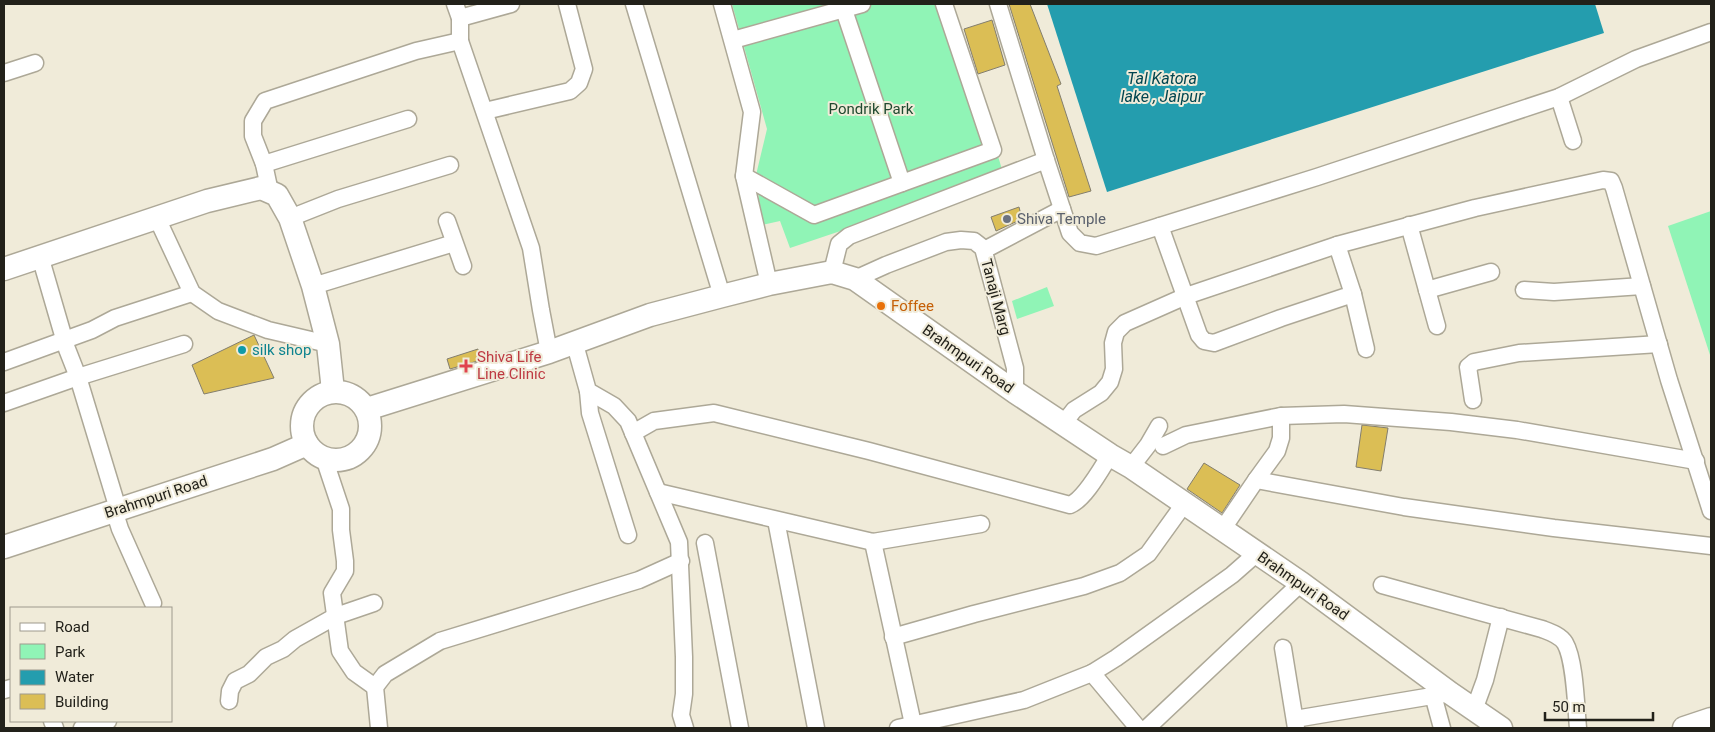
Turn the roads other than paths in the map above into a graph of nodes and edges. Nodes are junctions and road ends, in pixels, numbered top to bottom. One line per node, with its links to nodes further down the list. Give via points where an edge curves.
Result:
1 (511, 4): 9 (street)
2 (567, 4): 16 (street, via 584,69 580,84 570,91)
3 (634, 4): 47 (street)
4 (722, 4): 11 (street)
5 (862, 4): 8 (street)
6 (944, 4): 23 (street, via 993,150)
7 (998, 4): 19 (street)
8 (843, 7): 11 (street); 23 (street)
9 (457, 11): 12 (street)
10 (1711, 32): 15 (street, via 1636,59)
11 (733, 40): 22 (street, via 752,112)
12 (460, 41): 16 (street); 20 (street, via 416,51 265,101 253,121 253,136)
13 (35, 63): 14 (street)
14 (4, 73)
15 (1559, 97): 18 (street); 30 (street)
16 (484, 111): 56 (street, via 531,248)
17 (408, 119): 20 (street)
18 (1573, 141)
19 (1046, 160): 25 (street); 37 (street, via 849,236 839,244)
20 (264, 164): 24 (street)
21 (450, 165): 27 (street, via 338,198)
22 (744, 176): 23 (street, via 814,214); 40 (street)
23 (902, 183)
24 (270, 192): 26 (street, via 261,188); 27 (street, via 277,195)
25 (1062, 209): 30 (street, via 1070,232 1080,243 1096,246); 33 (street)
26 (157, 218): 34 (street); 45 (street)
27 (290, 218): 41 (street)
28 (447, 221): 31 (street)
29 (1409, 225): 32 (street); 42 (street, via 1603,180 1611,181); 43 (street)
30 (1160, 226): 48 (street)
31 (454, 243): 35 (street); 41 (street)
32 (1337, 244): 46 (street); 48 (street)
33 (990, 247)
34 (40, 256): 36 (street); 50 (street)
35 (463, 266)
36 (4, 269)
37 (832, 272): 39 (street, Brahmpuri Road); 40 (street, Brahmpuri Road)
38 (1491, 272): 43 (street)
39 (856, 279): 61 (street, Brahmpuri Road); 61 (street, Tanaji Marg, via 946,242 974,241 983,248 1016,368)
40 (769, 284): 47 (street, Brahmpuri Road)
41 (313, 286): 53 (street)
42 (1642, 286): 44 (street, via 1554,292); 54 (street)
43 (1427, 290): 49 (street)
44 (1524, 290)
45 (192, 293): 50 (street, via 115,318); 53 (street, via 218,311 268,330)
46 (1353, 294): 48 (street, via 1214,343 1204,341 1199,335); 55 (street)
47 (722, 296): 51 (street, Brahmpuri Road, via 650,315)
48 (1186, 296): 66 (street, via 1125,323 1116,332 1110,382 1101,393 1074,410)
49 (1437, 326)
50 (65, 340): 57 (street); 58 (street)
51 (574, 341): 56 (street, Brahmpuri Road); 60 (street)
52 (184, 344): 58 (street)
53 (328, 344): 59 (street)
54 (1659, 344): 62 (street, via 1519,353 1474,362 1468,367); 73 (street)
55 (1366, 349)
56 (550, 352): 64 (street, Brahmpuri Road)
57 (4, 362)
58 (78, 377): 63 (street); 78 (street)
59 (333, 391): 64 (street, via 352,395); 69 (street, via 322,394 305,410 302,433)
60 (588, 391): 68 (street, via 614,406 628,421); 83 (street, via 590,414)
61 (1015, 392): 66 (street, Brahmpuri Road)
62 (1473, 400)
63 (4, 403)
64 (367, 409): 72 (street, via 371,422 370,436 363,448 340,461)
65 (1281, 416): 70 (street, via 1186,435); 73 (street, via 1344,414 1451,422 1526,431); 75 (street, via 1282,438 1277,451)
66 (1062, 424): 71 (street, Brahmpuri Road)
67 (1159, 426): 74 (street)
68 (633, 433): 71 (street, via 654,420 714,413 1070,505 1082,496); 76 (street)
69 (307, 444): 72 (street, via 318,456); 78 (street, Brahmpuri Road, via 273,459)
70 (1163, 446)
71 (1110, 455): 74 (street, Brahmpuri Road)
72 (326, 459): 94 (street, via 341,509 345,560 345,571 332,593)
73 (1696, 461): 79 (street)
74 (1131, 467): 77 (street, Brahmpuri Road)
75 (1256, 480): 82 (street); 86 (street, via 1413,508)
76 (658, 492): 80 (street); 89 (street, via 679,542)
77 (1184, 504): 82 (street, Brahmpuri Road); 96 (street, via 1148,554 1120,573 1084,586)
78 (116, 510): 87 (street, Brahmpuri Road); 92 (street, via 120,529)
79 (1711, 511)
80 (776, 520): 84 (street); 111 (street)
81 (981, 524): 84 (street)
82 (1222, 530): 88 (street, Brahmpuri Road)
83 (628, 535)
84 (873, 542): 96 (street)
85 (705, 543): 110 (street)
86 (1711, 546)
87 (4, 547)
88 (1257, 554): 90 (street, Brahmpuri Road); 98 (street)
89 (681, 561): 99 (street, via 639,580 440,641 385,674); 109 (street, via 684,657 681,715)
90 (1301, 583): 100 (street, Brahmpuri Road); 113 (street)
91 (1382, 585): 95 (street)
92 (153, 603)
93 (374, 603): 94 (street)
94 (336, 616): 99 (street, via 340,651 354,672); 101 (street, via 266,657 249,674 235,681)
95 (1501, 618): 102 (street); 116 (street, via 1542,629 1564,642 1570,656)
96 (893, 637): 106 (street)
97 (1283, 648): 105 (street)
98 (1092, 673): 106 (street, via 1024,700); 112 (street)
99 (375, 687): 108 (street)
100 (1442, 694): 102 (street, Brahmpuri Road); 105 (street); 114 (street)
101 (229, 701)
102 (1474, 710): 115 (street, Brahmpuri Road)
103 (1711, 719): 117 (street)
104 (104, 722): 107 (street)
105 (1295, 723)
106 (905, 726)
107 (82, 728)
108 (379, 728)
109 (684, 728)
110 (740, 728)
111 (816, 728)
112 (1138, 728)
113 (1147, 728)
114 (1442, 728)
115 (1501, 728)
116 (1578, 728)
117 (1684, 728)

